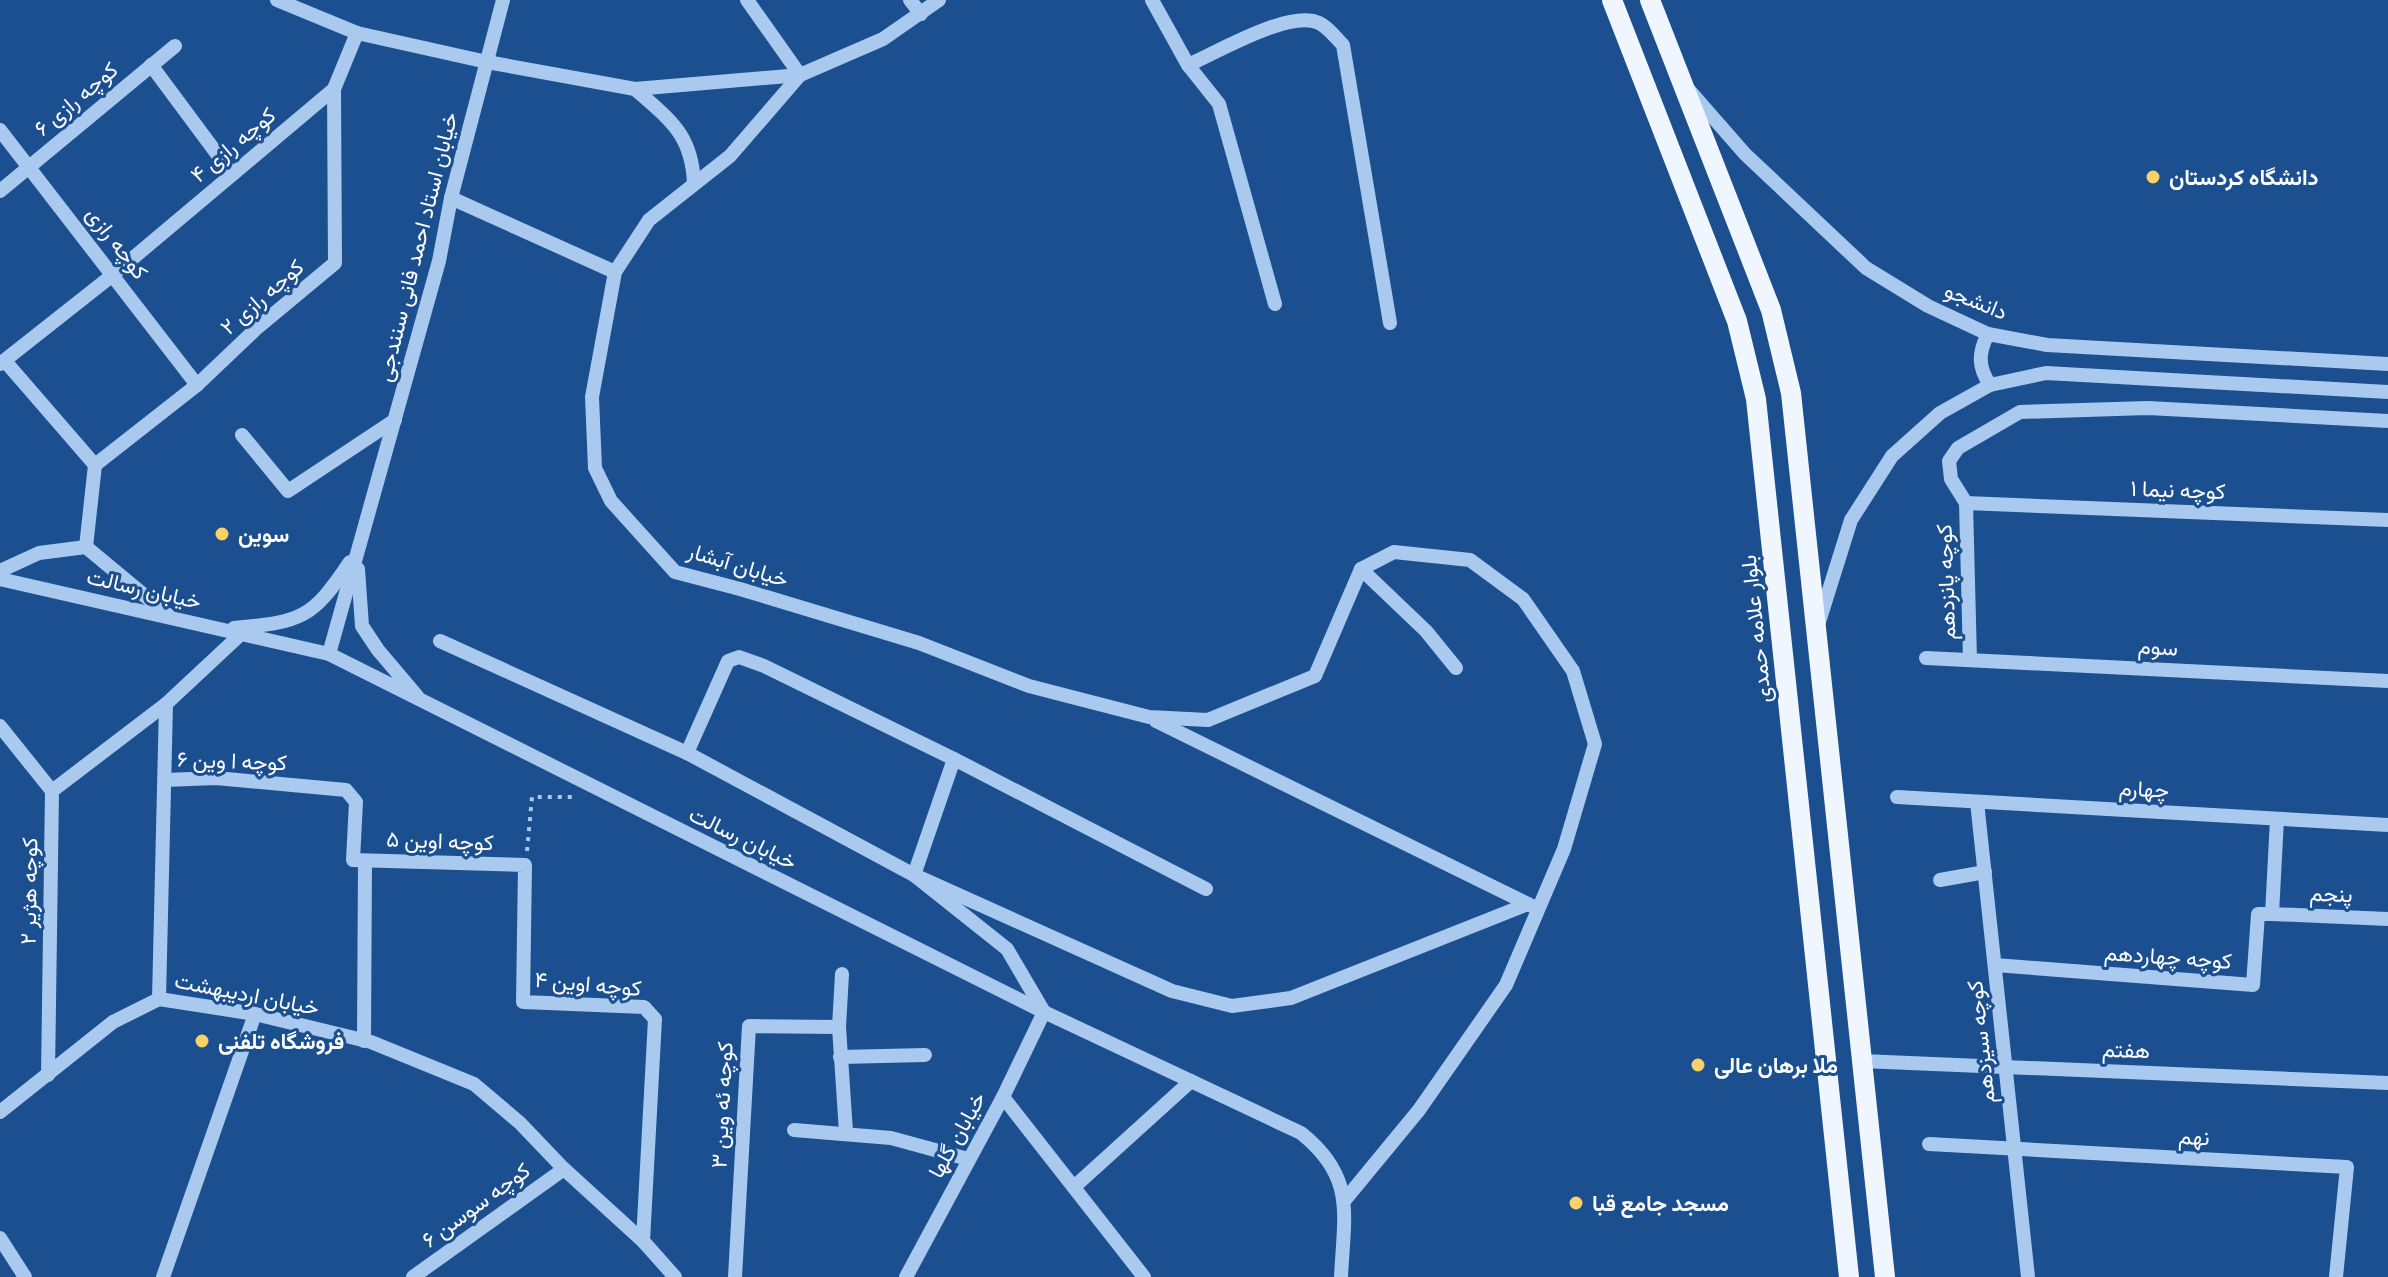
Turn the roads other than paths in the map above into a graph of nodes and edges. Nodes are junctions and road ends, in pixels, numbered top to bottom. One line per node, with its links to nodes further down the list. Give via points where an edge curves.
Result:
1 (277, 0): 10 (street)
2 (503, 0): 12 (street, خیابان استاد احمد فانی سنندجی)
3 (747, 0): 15 (street)
4 (910, 0): 9 (street)
5 (939, 0): 9 (street, خیابان آبشار)
6 (1152, 0): 14 (street)
7 (1612, 0): 111 (main road, بلوار علامه حمدی, via 1732,306 1756,399)
8 (1650, 0): 16 (main road)
9 (921, 14): 15 (street, خیابان آبشار, via 883,39)
10 (357, 33): 12 (street); 17 (street, کوچه رازی ۴)
11 (175, 46): 13 (street, کوچه رازی ۶)
12 (487, 62): 18 (street, خیابان آبشار); 24 (street, خیابان استاد احمد فانی سنندجی)
13 (151, 65): 20 (street, کوچه رازی ۶); 21 (street, کوچه رازی ۶)
14 (1188, 65): 27 (street, via 1219,104); 28 (street, via 1302,18 1321,24 1343,45)
15 (800, 75): 18 (street, خیابان آبشار); 22 (street, خیابان آبشار, via 730,156)
16 (1683, 82): 29 (street, دانشجو, via 1745,154 1866,268); 47 (main road, via 1771,310 1791,393)
17 (334, 89): 21 (street, کوچه رازی ۴); 32 (street, کوچه رازی ۲, via 335,263)
18 (635, 89): 22 (street, via 671,121 688,147)
19 (0, 130): 20 (street, کوچه رازی)
20 (29, 167): 23 (street, کوچه رازی ۶); 26 (street, کوچه رازی)
21 (232, 174): 26 (street, کوچه رازی ۴)
22 (694, 184): 25 (street, خیابان آبشار, via 649,220)
23 (0, 191)
24 (451, 198): 25 (street); 35 (street, خیابان استاد احمد فانی سنندجی)
25 (615, 272): 58 (street, خیابان آبشار, via 592,397 595,468 611,501 675,572 919,643 1029,686)
26 (114, 274): 30 (street, کوچه رازی ۴); 32 (street, کوچه رازی)
27 (1275, 304)
28 (1390, 323)
29 (1988, 334): 31 (street, دانشجو, via 2047,345); 33 (street, via 1979,360)
30 (2, 362): 38 (street)
31 (2388, 364)
32 (197, 385): 38 (street, کوچه رازی ۲)
33 (1990, 385): 34 (street, via 2046,373); 47 (street, via 1940,413 1892,456 1851,520)
34 (2388, 392)
35 (395, 420): 37 (street, via 288,491); 42 (street, خیابان استاد احمد فانی سنندجی)
36 (2388, 421): 39 (street, via 2148,408 2020,412 1958,448 1949,461 1951,479)
37 (242, 435)
38 (95, 465): 41 (street)
39 (1966, 503): 40 (street, کوچه نیما ۱); 53 (street, کوچه پانزدهم)
40 (2388, 520)
41 (86, 547): 44 (street, via 39,553); 46 (street)
42 (359, 548): 48 (street, via 317,608 281,624); 51 (street, خیابان استاد احمد فانی سنندجی); 56 (street, via 362,626)
43 (1361, 569): 54 (street); 58 (street, خیابان آبشار, via 1315,676 1208,720); 74 (street, via 1394,552 1470,560 1523,599 1573,671 1595,744 1564,849)
44 (0, 571)
45 (0, 579): 46 (street, خیابان رسالت)
46 (172, 618): 48 (street, خیابان رسالت)
47 (1817, 626): 86 (main road)
48 (221, 629): 49 (street, خیابان رسالت)
49 (241, 634): 51 (street, خیابان رسالت); 57 (street)
50 (440, 641): 60 (street)
51 (329, 654): 56 (street, خیابان رسالت)
52 (1926, 658): 53 (street, سوم)
53 (1970, 660): 55 (street, سوم)
54 (1456, 668)
55 (2388, 681)
56 (422, 702): 80 (street, خیابان رسالت)
57 (166, 704): 62 (street); 63 (street)
58 (1149, 717): 74 (street)
59 (0, 726): 63 (street)
60 (687, 753): 61 (street, via 728,661 739,657); 71 (street)
61 (954, 759): 71 (street); 73 (street)
62 (165, 780): 68 (street, کوچه ا وین ۶, via 216,778 346,790 356,802); 79 (street, کوچه ا وین ۶)
63 (52, 791): 88 (street, کوچه هژیر ۲)
64 (1897, 797): 65 (street, چهارم)
65 (1977, 802): 66 (street, چهارم); 70 (street, کوچه سیزدهم)
66 (2277, 819): 67 (street, چهارم); 75 (street, کوچه چهاردهم)
67 (2388, 825)
68 (359, 860): 69 (street, کوچه اوین ۵); 83 (street, کوچه ا وین ۶)
69 (525, 865): 102 (street, کوچه اوین ۴, via 523,1002 644,1007 655,1019)
70 (1985, 872): 72 (street); 77 (street, کوچه سیزدهم)
71 (914, 875): 74 (street, via 1172,991 1232,1006 1291,998); 80 (street, via 1007,949)
72 (1940, 880)
73 (1206, 889)
74 (1534, 907): 100 (street, via 1506,985 1419,1110)
75 (2272, 914): 76 (street, پنجم); 77 (street, کوچه چهاردهم, via 2258,914 2253,985)
76 (2388, 919)
77 (1995, 965): 87 (street, کوچه سیزدهم)
78 (842, 974): 82 (street)
79 (159, 999): 81 (street, خیابان اردیبهشت); 88 (street, خیابان اردیبهشت, via 113,1022)
80 (1044, 1012): 89 (street, خیابان رسالت); 91 (street, خیابان گلها)
81 (255, 1014): 83 (street, خیابان اردیبهشت); 104 (street)
82 (839, 1027): 85 (street); 107 (street, کوچه ئه وین ۳, via 749,1026)
83 (364, 1041): 98 (street, خیابان اردیبهشت, via 474,1084)
84 (925, 1055): 85 (street)
85 (840, 1057): 94 (street)
86 (1862, 1061): 87 (street, هفتم); 112 (main road)
87 (2006, 1067): 90 (street, هفتم); 96 (street, کوچه سیزدهم)
88 (48, 1075): 92 (street, خیابان اردیبهشت)
89 (1191, 1081): 99 (street); 100 (street, خیابان رسالت, via 1301,1133 1323,1151 1338,1174)
90 (2388, 1083)
91 (1003, 1097): 97 (street, خیابان گلها); 99 (street)
92 (0, 1112)
93 (794, 1130): 94 (street)
94 (846, 1132): 97 (street)
95 (1929, 1144): 96 (street, نهم)
96 (2015, 1150): 113 (street, کوچه سیزدهم); 114 (street, نهم, via 2347,1167)
97 (968, 1159): 108 (street, خیابان گلها)
98 (564, 1169): 102 (street, خیابان اردیبهشت); 105 (street, کوچه سوسن ۶)
99 (1074, 1187): 109 (street)
100 (1344, 1201): 110 (street, خیابان رسالت)
101 (0, 1238): 103 (street)
102 (643, 1241): 106 (street, خیابان اردیبهشت)
103 (25, 1277)
104 (163, 1277)
105 (413, 1277)
106 (675, 1277)
107 (735, 1277)
108 (906, 1277)
109 (1144, 1277)
110 (1341, 1277)
111 (1849, 1277)
112 (1885, 1277)
113 (2028, 1277)
114 (2336, 1277)

